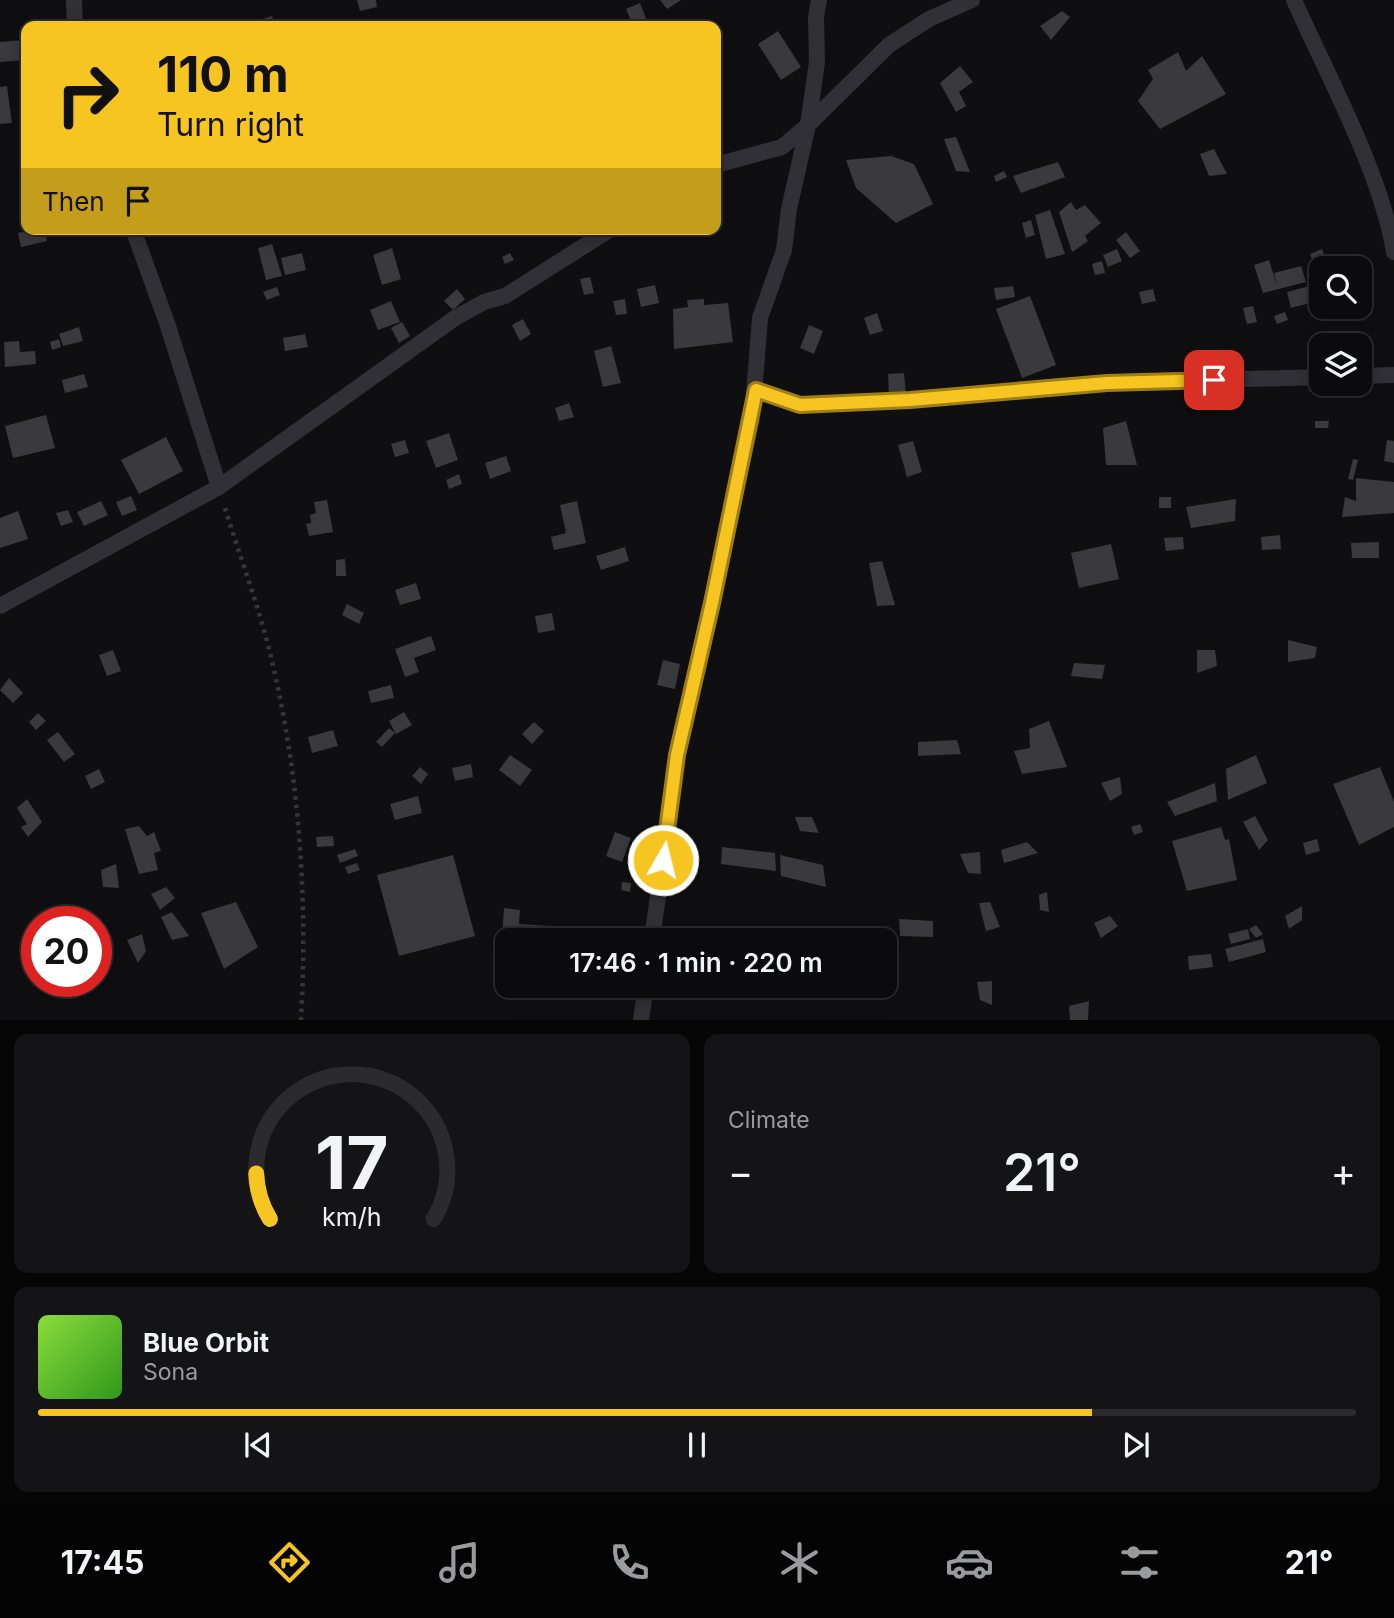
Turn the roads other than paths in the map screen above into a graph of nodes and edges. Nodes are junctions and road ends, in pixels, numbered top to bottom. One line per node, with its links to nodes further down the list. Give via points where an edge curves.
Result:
1 (74, 0): 5 (lane)
2 (819, 0): 6 (lane)
3 (972, 0): 6 (lane, via 929,19 889,45)
4 (1294, 0): 10 (lane, via 1363,156 1390,225)
5 (75, 21)
6 (808, 125): 7 (lane, via 782,147); 14 (lane, via 784,250 760,318)
7 (721, 164)
8 (134, 235): 15 (lane)
9 (602, 235): 15 (lane, via 505,296 456,318)
10 (1394, 252)
11 (1394, 375): 12 (lane)
12 (1372, 376)
13 (1309, 377): 14 (lane, via 1107,383 800,405)
14 (756, 390): 17 (lane, via 677,755)
15 (219, 487): 16 (lane)
16 (0, 606)
17 (654, 928)
18 (644, 998): 19 (lane)
19 (641, 1020)

